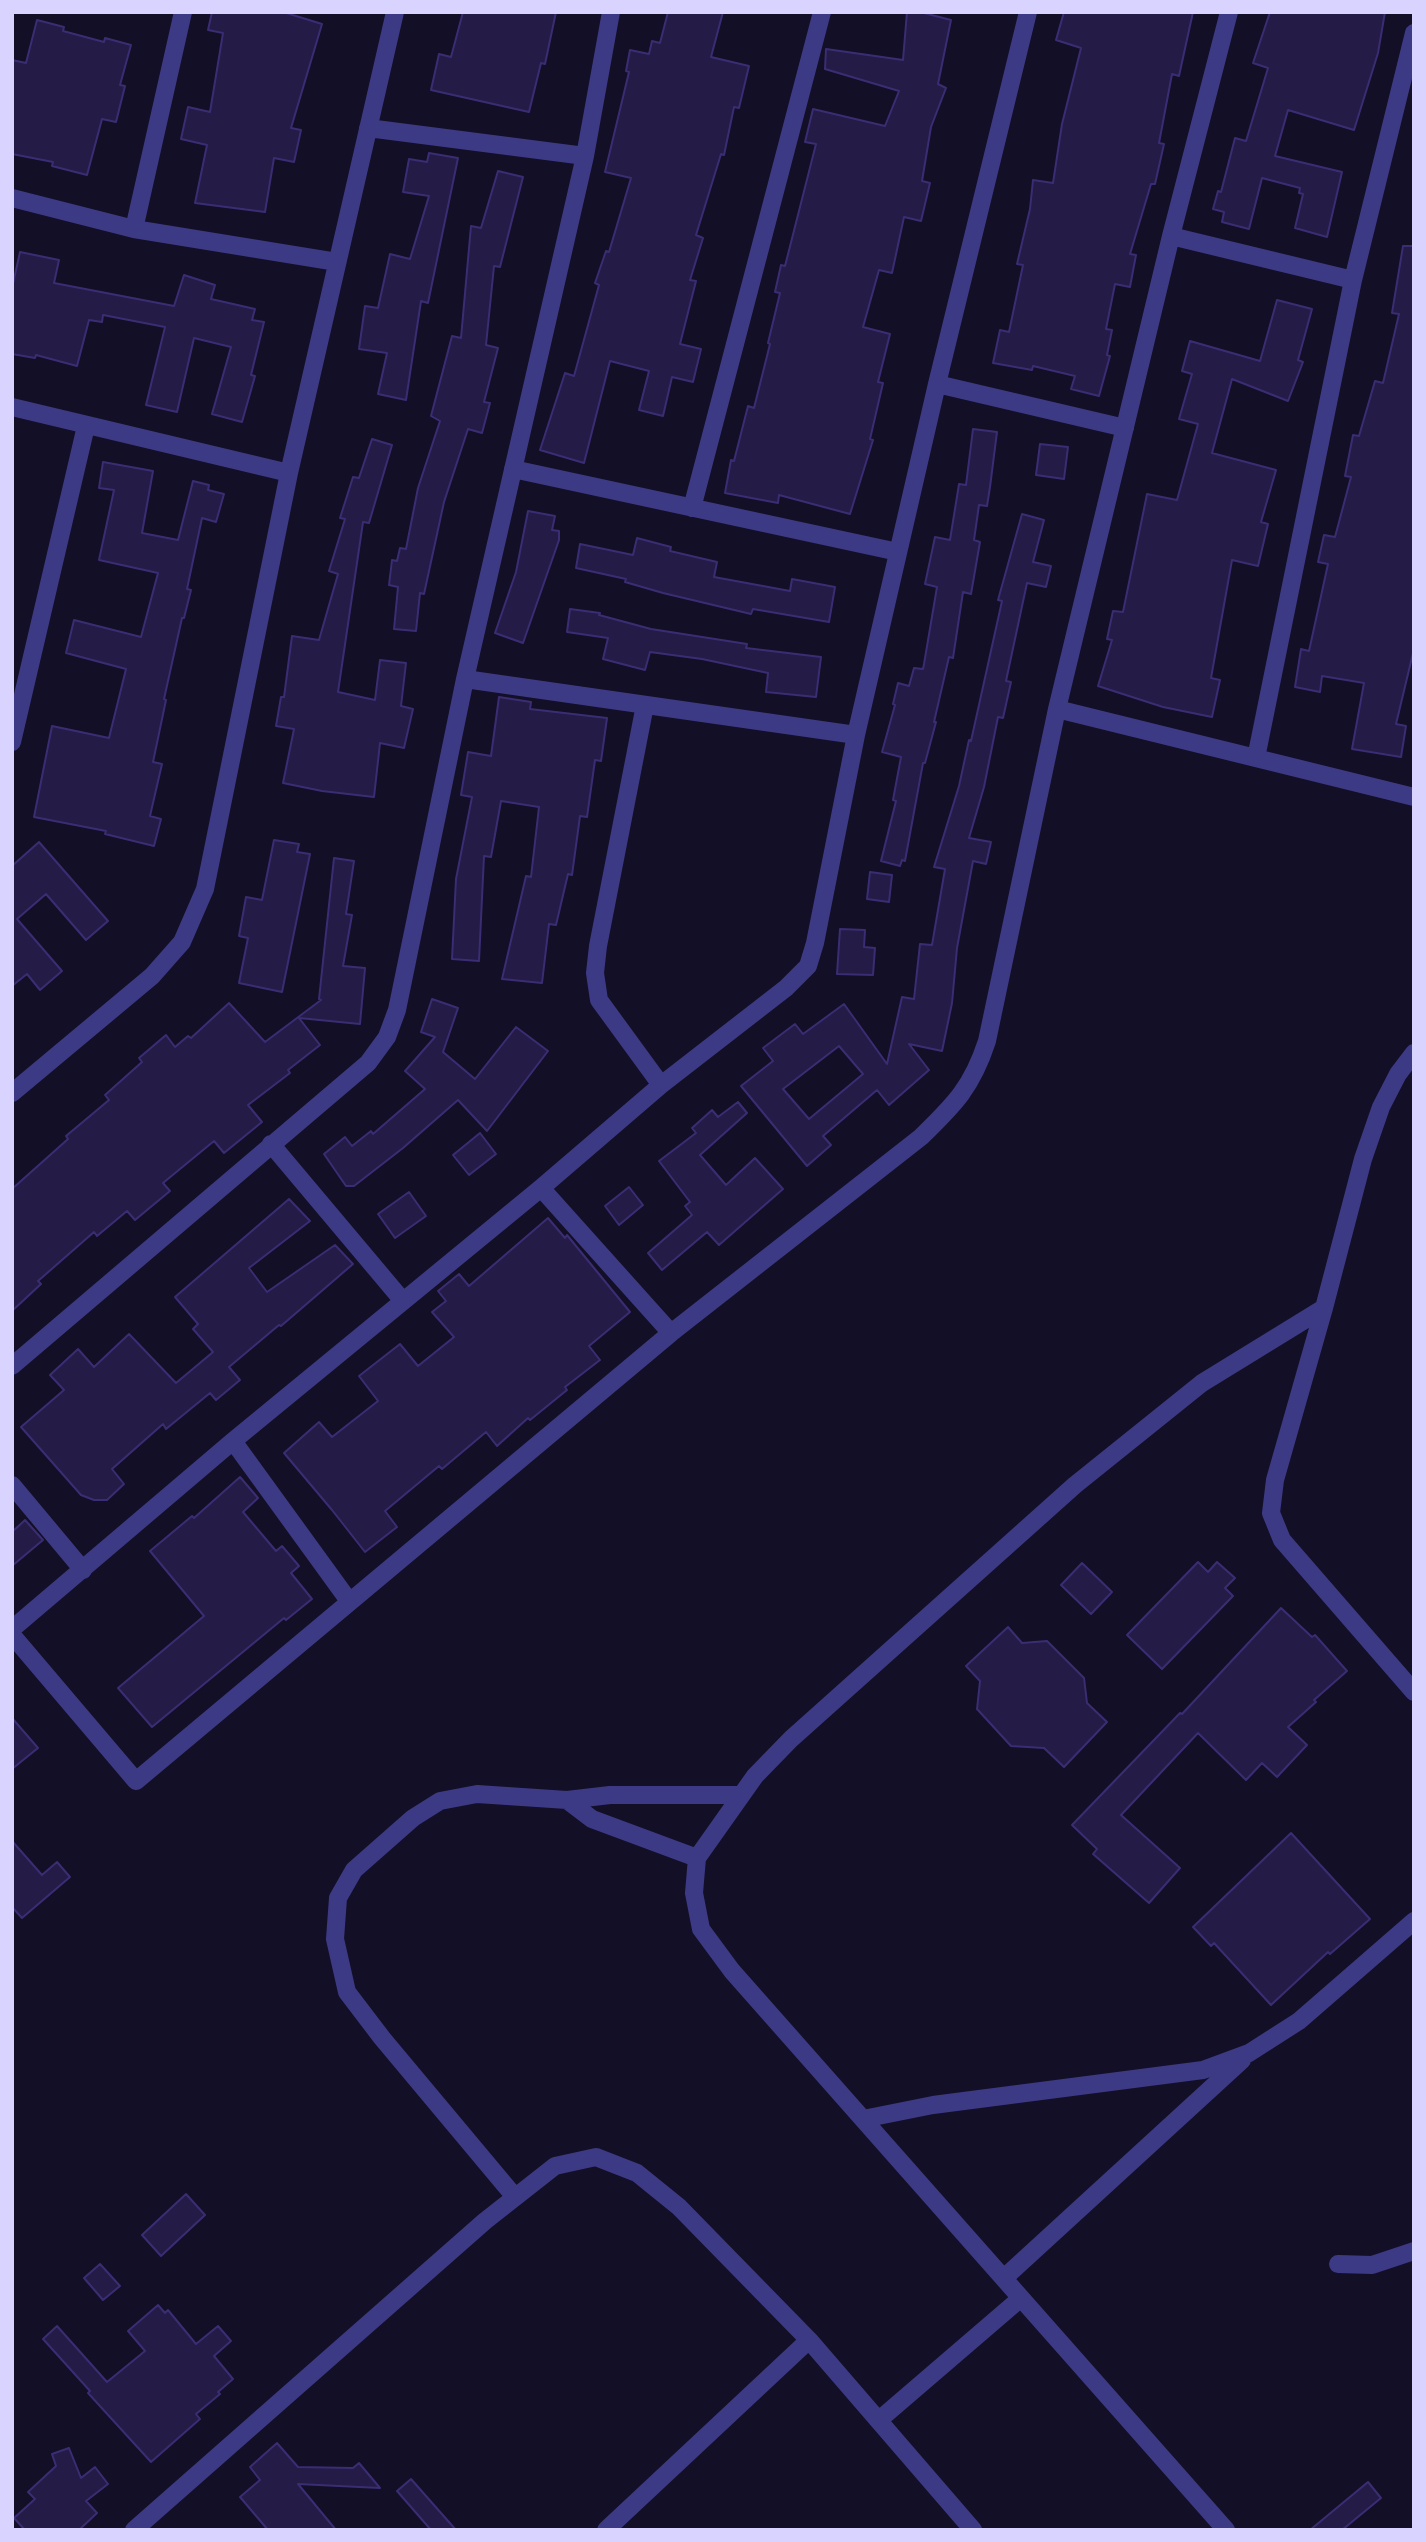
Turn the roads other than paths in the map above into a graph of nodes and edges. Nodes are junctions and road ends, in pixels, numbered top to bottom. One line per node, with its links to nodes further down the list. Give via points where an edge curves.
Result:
1 (183, 12): 11 (street)
2 (395, 12): 8 (street)
3 (611, 12): 9 (street)
4 (822, 12): 21 (street)
5 (1028, 12): 15 (street)
6 (1229, 12): 12 (street)
7 (1414, 33): 14 (street)
8 (368, 128): 9 (street); 13 (street)
9 (586, 156): 19 (street)
10 (12, 198): 11 (street)
11 (134, 229): 13 (street)
12 (1171, 236): 14 (street); 18 (street)
13 (337, 262): 20 (street)
14 (1353, 280): 28 (street)
15 (937, 384): 18 (street); 22 (street)
16 (12, 407): 17 (street)
17 (86, 426): 20 (street); 27 (street)
18 (1125, 428): 25 (street)
19 (513, 469): 21 (street); 23 (street)
20 (289, 473): 32 (street, via 205,890 182,942 152,976)
21 (692, 508): 22 (street)
22 (898, 552): 26 (street)
23 (465, 679): 24 (street); 33 (street, via 397,1010 387,1037 368,1063)
24 (645, 705): 26 (street); 31 (street, via 595,973 599,1000)
25 (1057, 709): 28 (street); 37 (street, via 988,1041 978,1070 958,1101 921,1137)
26 (856, 735): 31 (street, via 808,966)
27 (12, 743)
28 (1256, 758): 29 (street)
29 (1414, 797)
30 (1414, 1053): 36 (street, via 1381,1107)
31 (661, 1085): 34 (street)
32 (12, 1093)
33 (271, 1144): 35 (street); 38 (street)
34 (541, 1188): 35 (street); 37 (street)
35 (403, 1301): 39 (street)
36 (1324, 1308): 45 (street, via 1275,1479 1271,1513 1282,1540); 46 (street, via 1202,1383 1075,1485 791,1739)
37 (671, 1334): 42 (street)
38 (12, 1366)
39 (233, 1441): 41 (street); 42 (street)
40 (12, 1485): 41 (street)
41 (83, 1570): 43 (street)
42 (349, 1601): 44 (street, via 136,1780)
43 (12, 1629)
44 (12, 1635)
45 (1414, 1692)
46 (741, 1795): 47 (street, via 610,1795); 48 (street)
47 (567, 1800): 48 (street, via 592,1819); 52 (street, via 477,1794 440,1801 413,1818 354,1870 338,1898 335,1939 347,1992)
48 (697, 1858): 51 (street, via 694,1893 701,1929 732,1971)
49 (1414, 1921): 50 (street, via 1299,2021)
50 (1250, 2053): 51 (street, via 1203,2070 933,2105); 55 (street)
51 (863, 2119): 55 (street)
52 (515, 2197): 57 (street, via 555,2166 596,2157 637,2173 679,2207); 60 (street)
53 (1414, 2251): 54 (street, via 1372,2265)
54 (1338, 2264)
55 (1004, 2278): 56 (street)
56 (1021, 2298): 58 (street); 62 (street)
57 (809, 2340): 58 (street); 61 (street)
58 (879, 2420): 59 (street)
59 (970, 2528)
60 (134, 2530)
61 (606, 2530)
62 (1226, 2530)

